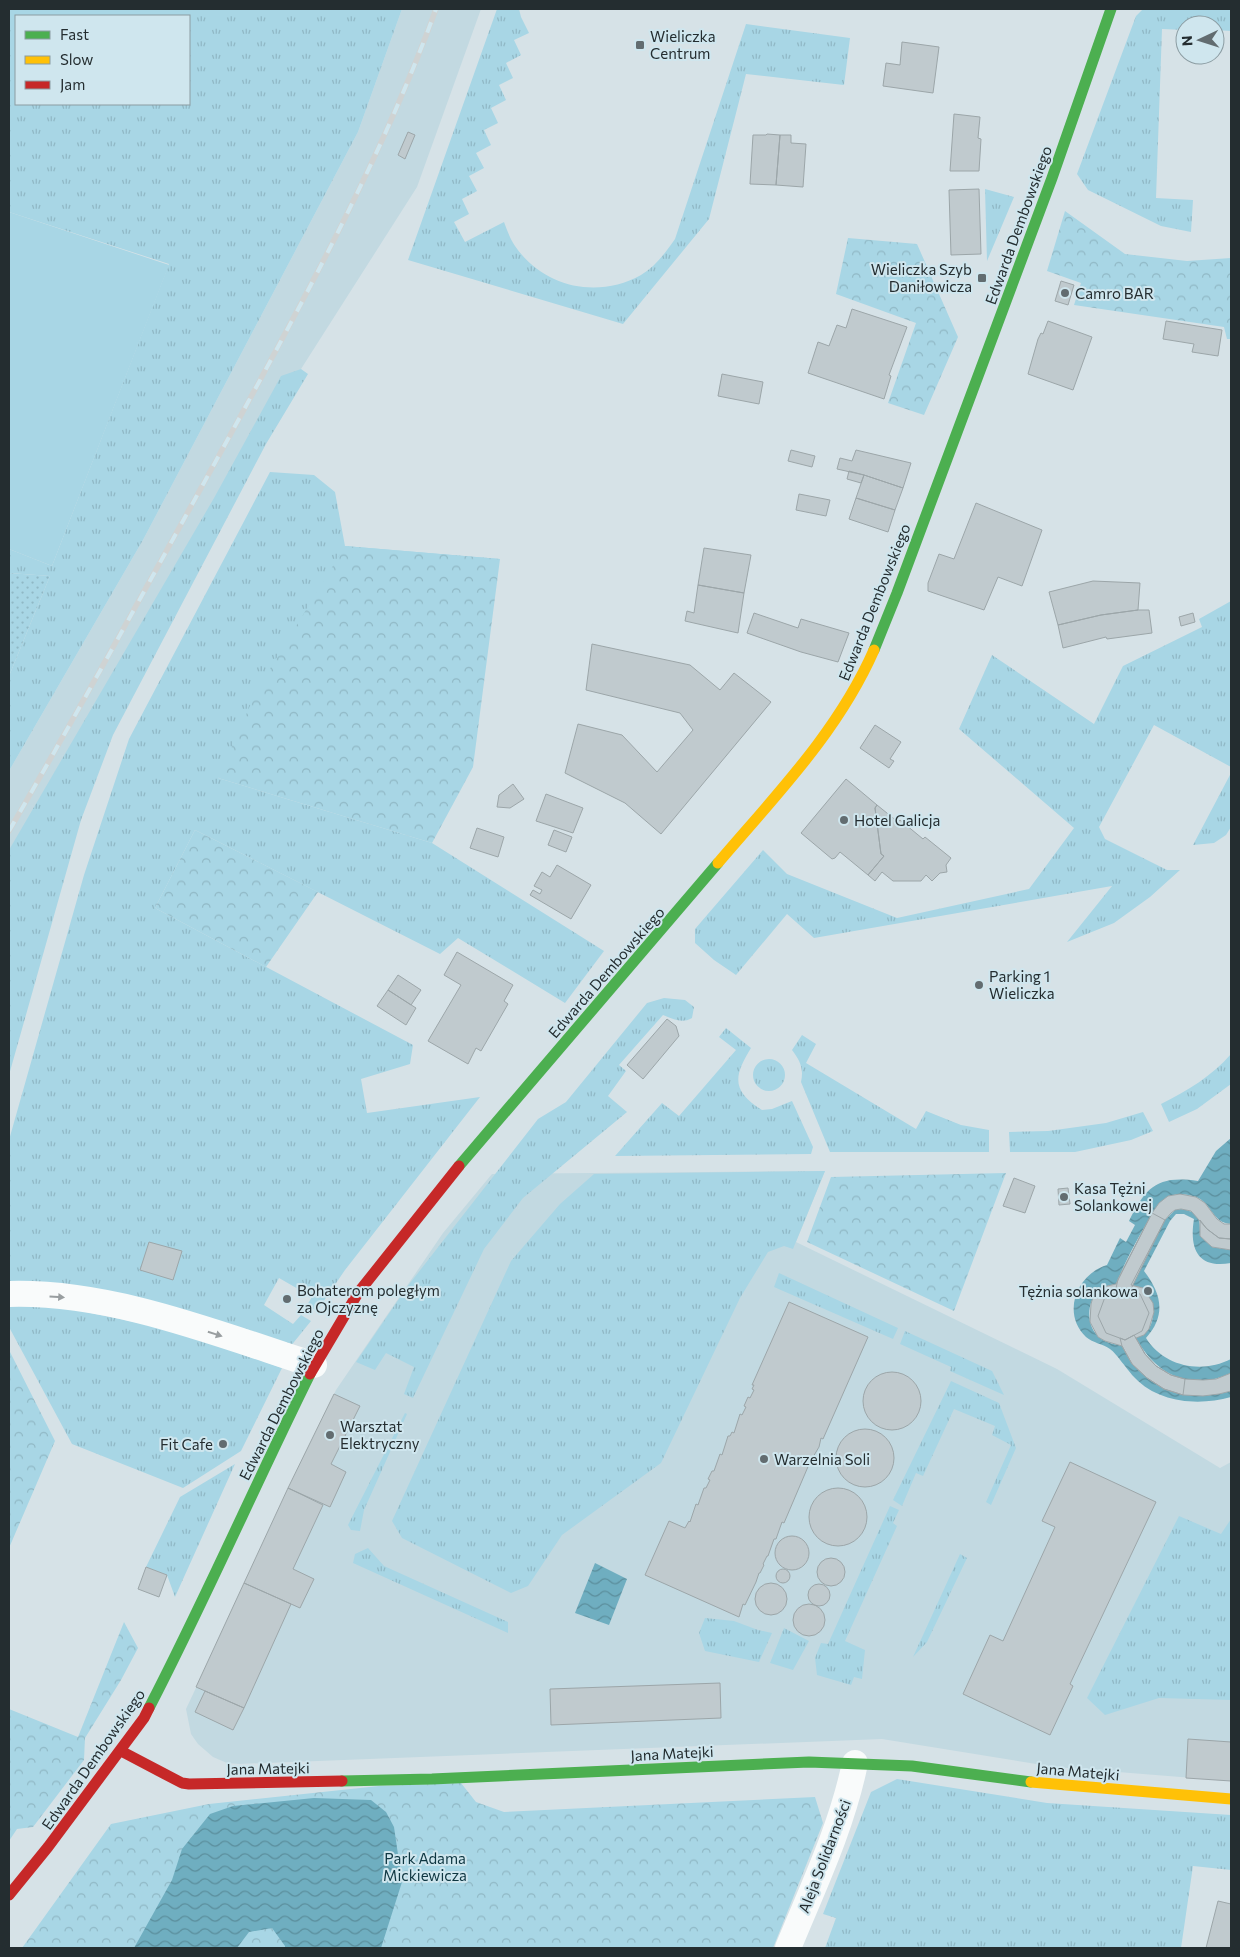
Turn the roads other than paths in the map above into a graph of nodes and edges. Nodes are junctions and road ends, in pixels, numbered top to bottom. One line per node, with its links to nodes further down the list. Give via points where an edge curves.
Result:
1 (1111, 9): 3 (street, Edwarda Dembowskiego, via 1052,178 911,556 876,644 849,700 793,775 442,1187)
2 (9, 1294): 3 (street, one-way to 3, via 89,1299 165,1318)
3 (303, 1362): 4 (street, Edwarda Dembowskiego, via 271,1452 163,1684)
4 (121, 1751): 5 (street, Jana Matejki, via 189,1784 432,1779 809,1762); 7 (street, Edwarda Dembowskiego)
5 (855, 1763): 6 (street, Jana Matejki, via 912,1766 1053,1785); 8 (street, Aleja Solidarności, via 839,1824)
6 (1231, 1799)
7 (9, 1895)
8 (788, 1948)

